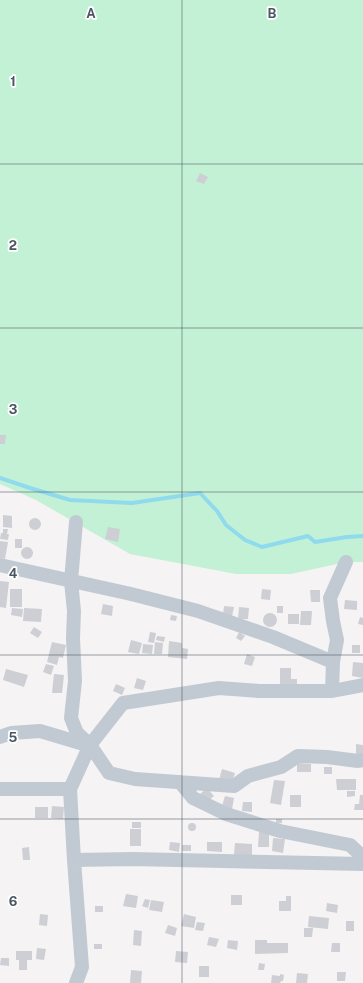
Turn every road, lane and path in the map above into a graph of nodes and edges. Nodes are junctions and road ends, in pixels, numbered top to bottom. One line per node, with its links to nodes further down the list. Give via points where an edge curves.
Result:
1 (76, 522): 4 (street)
2 (346, 562): 5 (street, via 330,598 337,640)
3 (0, 565): 4 (street)
4 (71, 581): 5 (street, via 198,611 273,637); 9 (street, via 75,681 71,718 77,733)
5 (333, 662): 7 (street)
6 (363, 685): 7 (street)
7 (332, 690): 9 (street, via 259,691 219,688 123,703)
8 (0, 736): 9 (street, via 40,730)
9 (90, 746): 11 (street, via 109,773 135,779); 13 (street)
10 (363, 760): 11 (street, via 298,756 281,767 248,776 234,786)
11 (180, 782): 14 (street, via 193,798 226,814 280,831 350,845)
12 (0, 789): 13 (street)
13 (70, 789): 15 (street)
14 (363, 857)
15 (74, 860): 16 (street, via 132,858); 17 (street, via 82,967)
16 (363, 864)
17 (76, 983)

